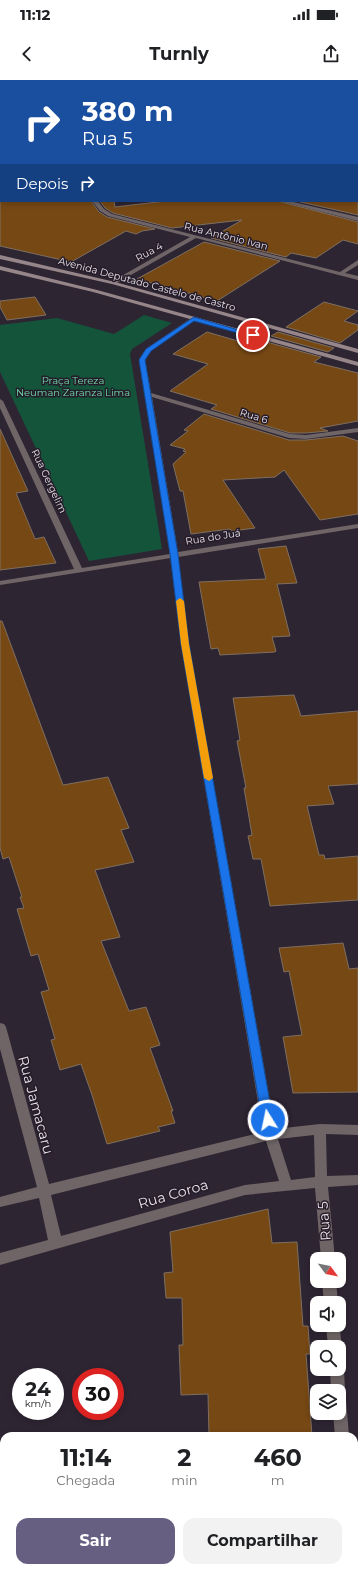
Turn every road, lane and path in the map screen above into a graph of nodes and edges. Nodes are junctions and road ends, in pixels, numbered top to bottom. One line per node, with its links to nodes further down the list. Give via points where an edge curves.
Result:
1 (96, 202): 4 (street, Rua Antônio Ivan, via 110,215)
2 (286, 202): 3 (street)
3 (358, 219)
4 (194, 237): 8 (street, Rua Antônio Ivan); 10 (street, Rua 4)
5 (0, 257): 10 (main road, Avenida Deputado Castelo de Castro)
6 (358, 262): 8 (street)
7 (0, 268): 11 (main road, Avenida Deputado Castelo de Castro)
8 (340, 274): 9 (street, Rua Antônio Ivan)
9 (358, 278)
10 (113, 283): 12 (main road, Avenida Deputado Castelo de Castro)
11 (194, 319): 13 (main road, Avenida Deputado Castelo de Castro); 14 (street, via 148,350 142,360)
12 (358, 351)
13 (358, 364)
14 (148, 394): 16 (street, Rua 6, via 289,436 306,437); 18 (street)
15 (0, 401): 19 (street, Rua Gergelim)
16 (358, 430)
17 (358, 526): 18 (street, Rua do Juá)
18 (174, 554): 19 (street, Rua do Juá); 24 (street, via 185,644)
19 (79, 570): 20 (street, Rua do Juá)
20 (0, 583)
21 (0, 1027): 28 (street, Rua Jamacaru)
22 (320, 1129): 23 (street); 24 (street); 26 (street, Rua 5)
23 (358, 1130)
24 (270, 1135): 27 (street); 28 (street)
25 (358, 1180): 26 (street, Rua Coroa)
26 (321, 1182): 27 (street, Rua Coroa); 31 (street, Rua 5)
27 (287, 1186): 30 (street, Rua Coroa, via 245,1190)
28 (44, 1190): 29 (street); 30 (street, Rua Jamacaru)
29 (0, 1202)
30 (56, 1244): 32 (street, Rua Coroa)
31 (327, 1252)
32 (0, 1259)
33 (341, 1420): 34 (street)
34 (342, 1432)

